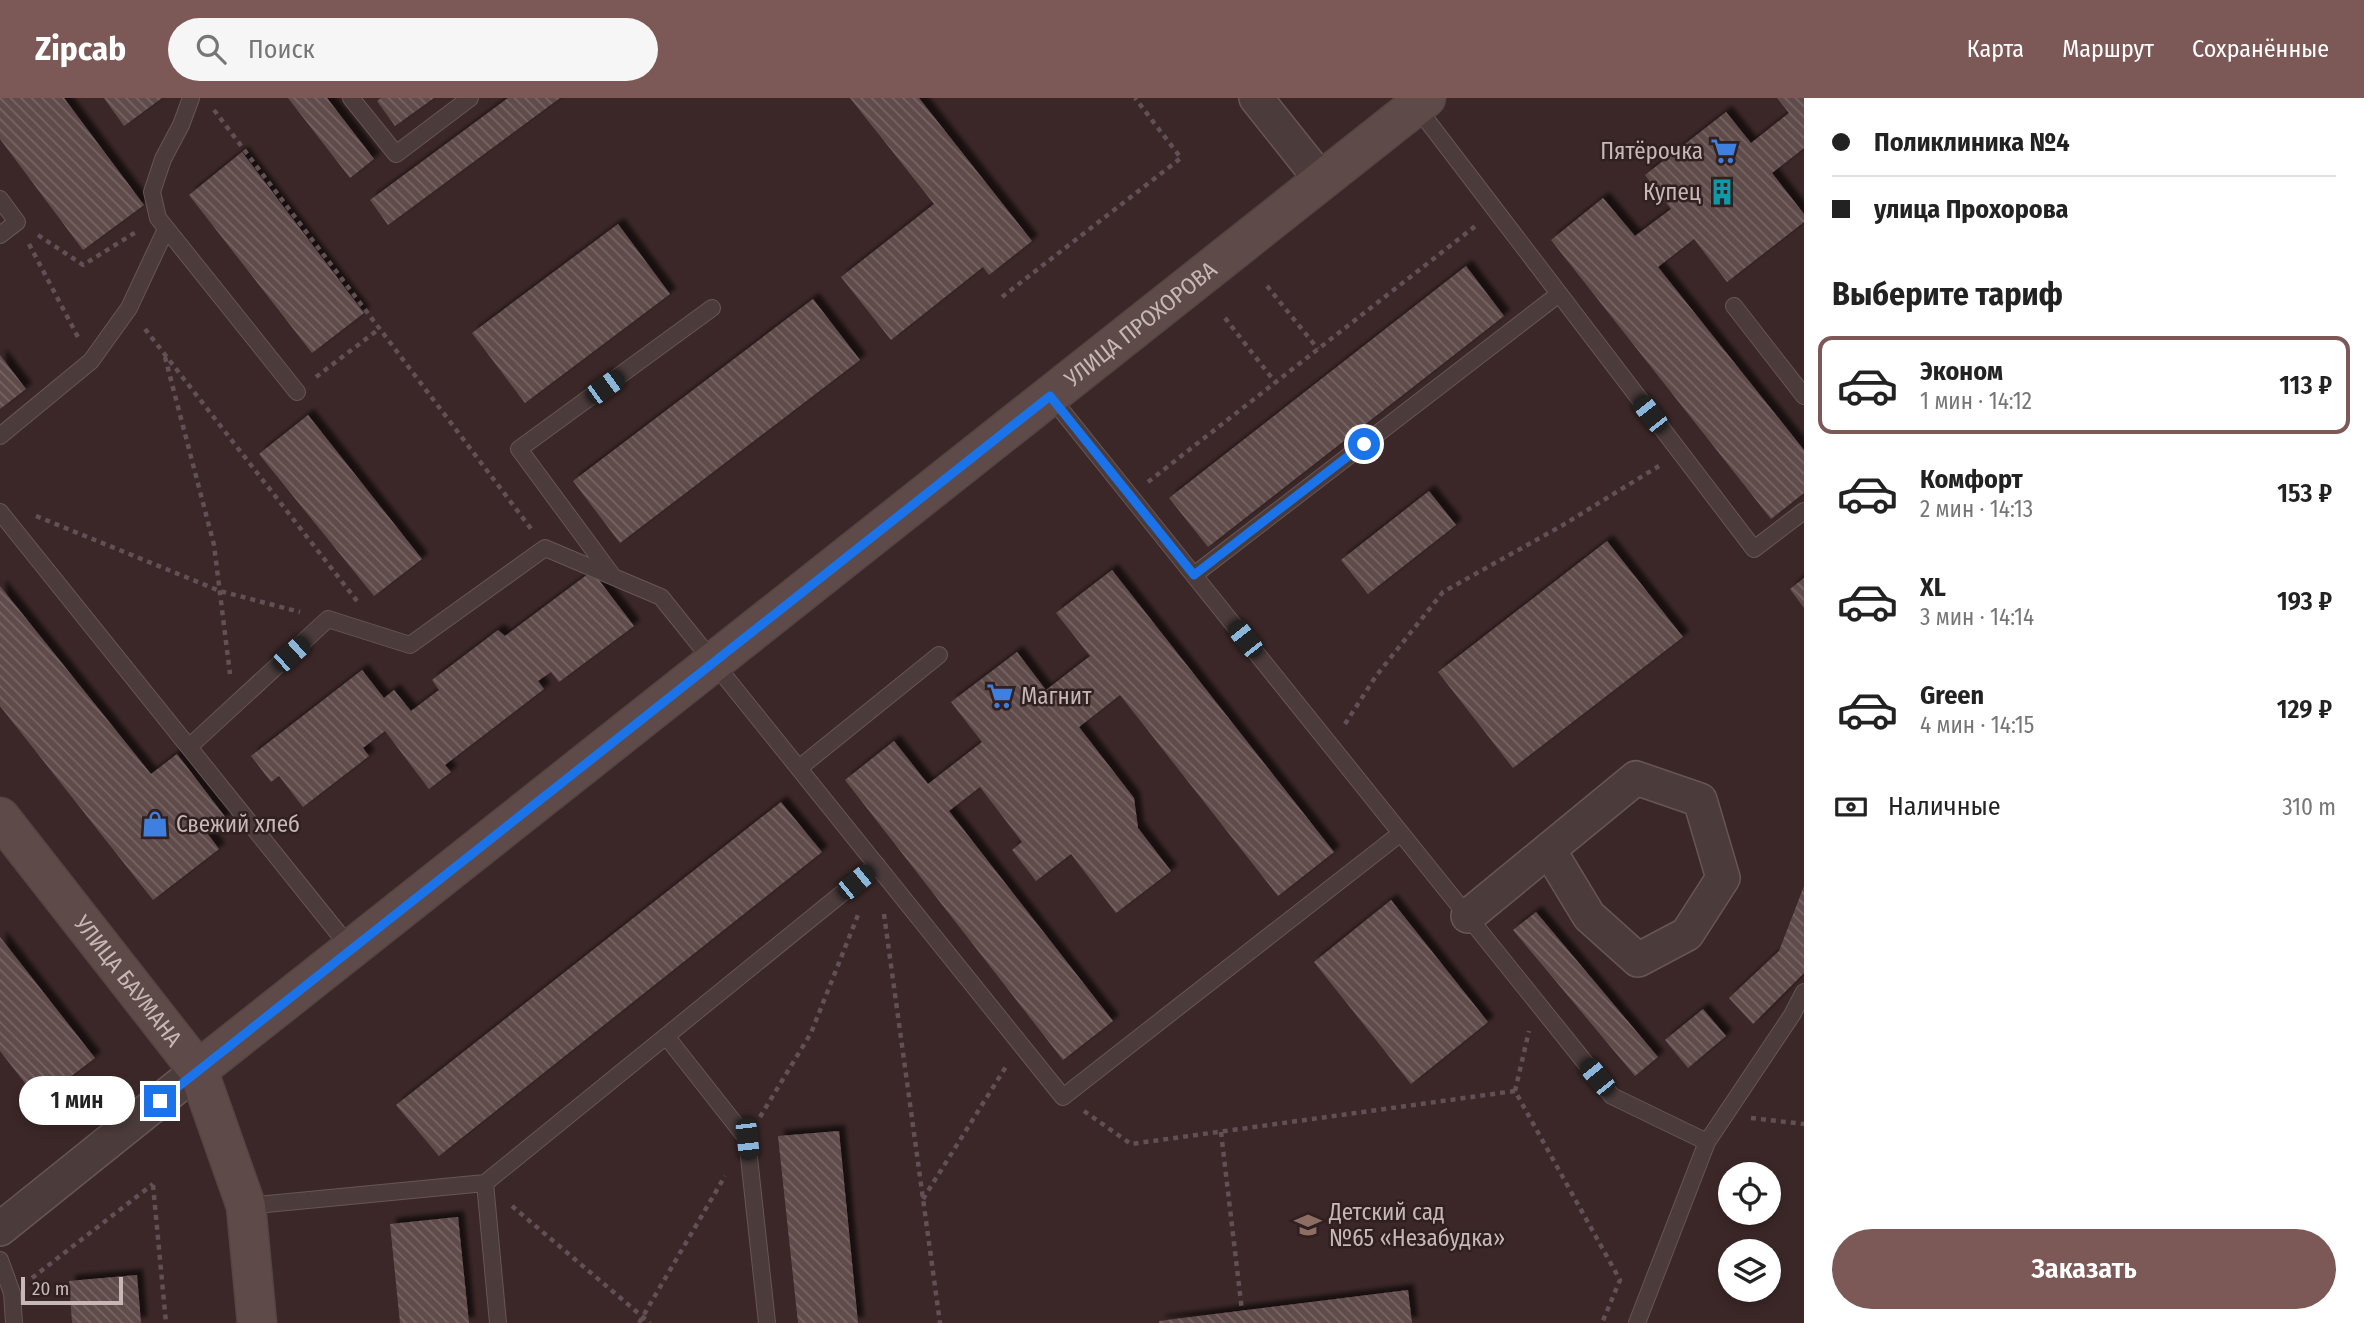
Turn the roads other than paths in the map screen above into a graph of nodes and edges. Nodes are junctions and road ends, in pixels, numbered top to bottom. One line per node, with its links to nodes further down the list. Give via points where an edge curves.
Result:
1 (191, 98): 8 (lane, via 152,192)
2 (351, 98): 3 (lane, via 396,154)
3 (470, 98)
4 (1256, 98): 6 (street)
5 (1421, 102): 6 (street, УЛИЦА ПРОХОРОВА); 10 (lane)
6 (1322, 181): 14 (street, УЛИЦА ПРОХОРОВА)
7 (0, 199): 9 (lane, via 17,222)
8 (162, 224): 13 (lane); 16 (lane, via 129,308 91,361)
9 (0, 235)
10 (1559, 295): 17 (lane, via 1754,549); 19 (lane)
11 (1734, 306): 15 (lane)
12 (712, 308): 20 (lane, via 519,449)
13 (296, 393)
14 (1050, 396): 19 (lane); 22 (street, УЛИЦА ПРОХОРОВА)
15 (1804, 396)
16 (0, 436)
17 (1804, 511)
18 (0, 512): 23 (lane)
19 (1194, 575): 26 (lane)
20 (614, 577): 22 (lane, via 661,597); 23 (lane, via 545,548 410,645 328,619)
21 (939, 655): 24 (lane)
22 (714, 662): 24 (lane); 30 (street, УЛИЦА ПРОХОРОВА)
23 (189, 747): 30 (lane)
24 (799, 768): 28 (lane)
25 (0, 817): 33 (street, УЛИЦА БАУМАНА)
26 (1401, 833): 28 (lane, via 1063,1097); 29 (lane)
27 (1549, 850): 27 (street, via 1636,778 1700,800 1723,878 1687,934 1638,960 1589,916); 29 (street)
28 (877, 865): 32 (lane)
29 (1468, 916): 34 (lane, via 1612,1096)
30 (351, 949): 33 (street, УЛИЦА ПРОХОРОВА)
31 (1804, 992): 34 (lane)
32 (666, 1036): 35 (lane); 42 (lane, via 747,1139)
33 (198, 1070): 36 (street, УЛИЦА БАУМАНА); 37 (street, УЛИЦА ПРОХОРОВА)
34 (1707, 1142): 43 (lane)
35 (485, 1183): 36 (lane); 41 (lane)
36 (246, 1206): 40 (street, УЛИЦА БАУМАНА)
37 (0, 1229)
38 (0, 1260): 39 (lane, via 12,1293)
39 (15, 1323)
40 (257, 1323)
41 (498, 1323)
42 (767, 1323)
43 (1637, 1323)

